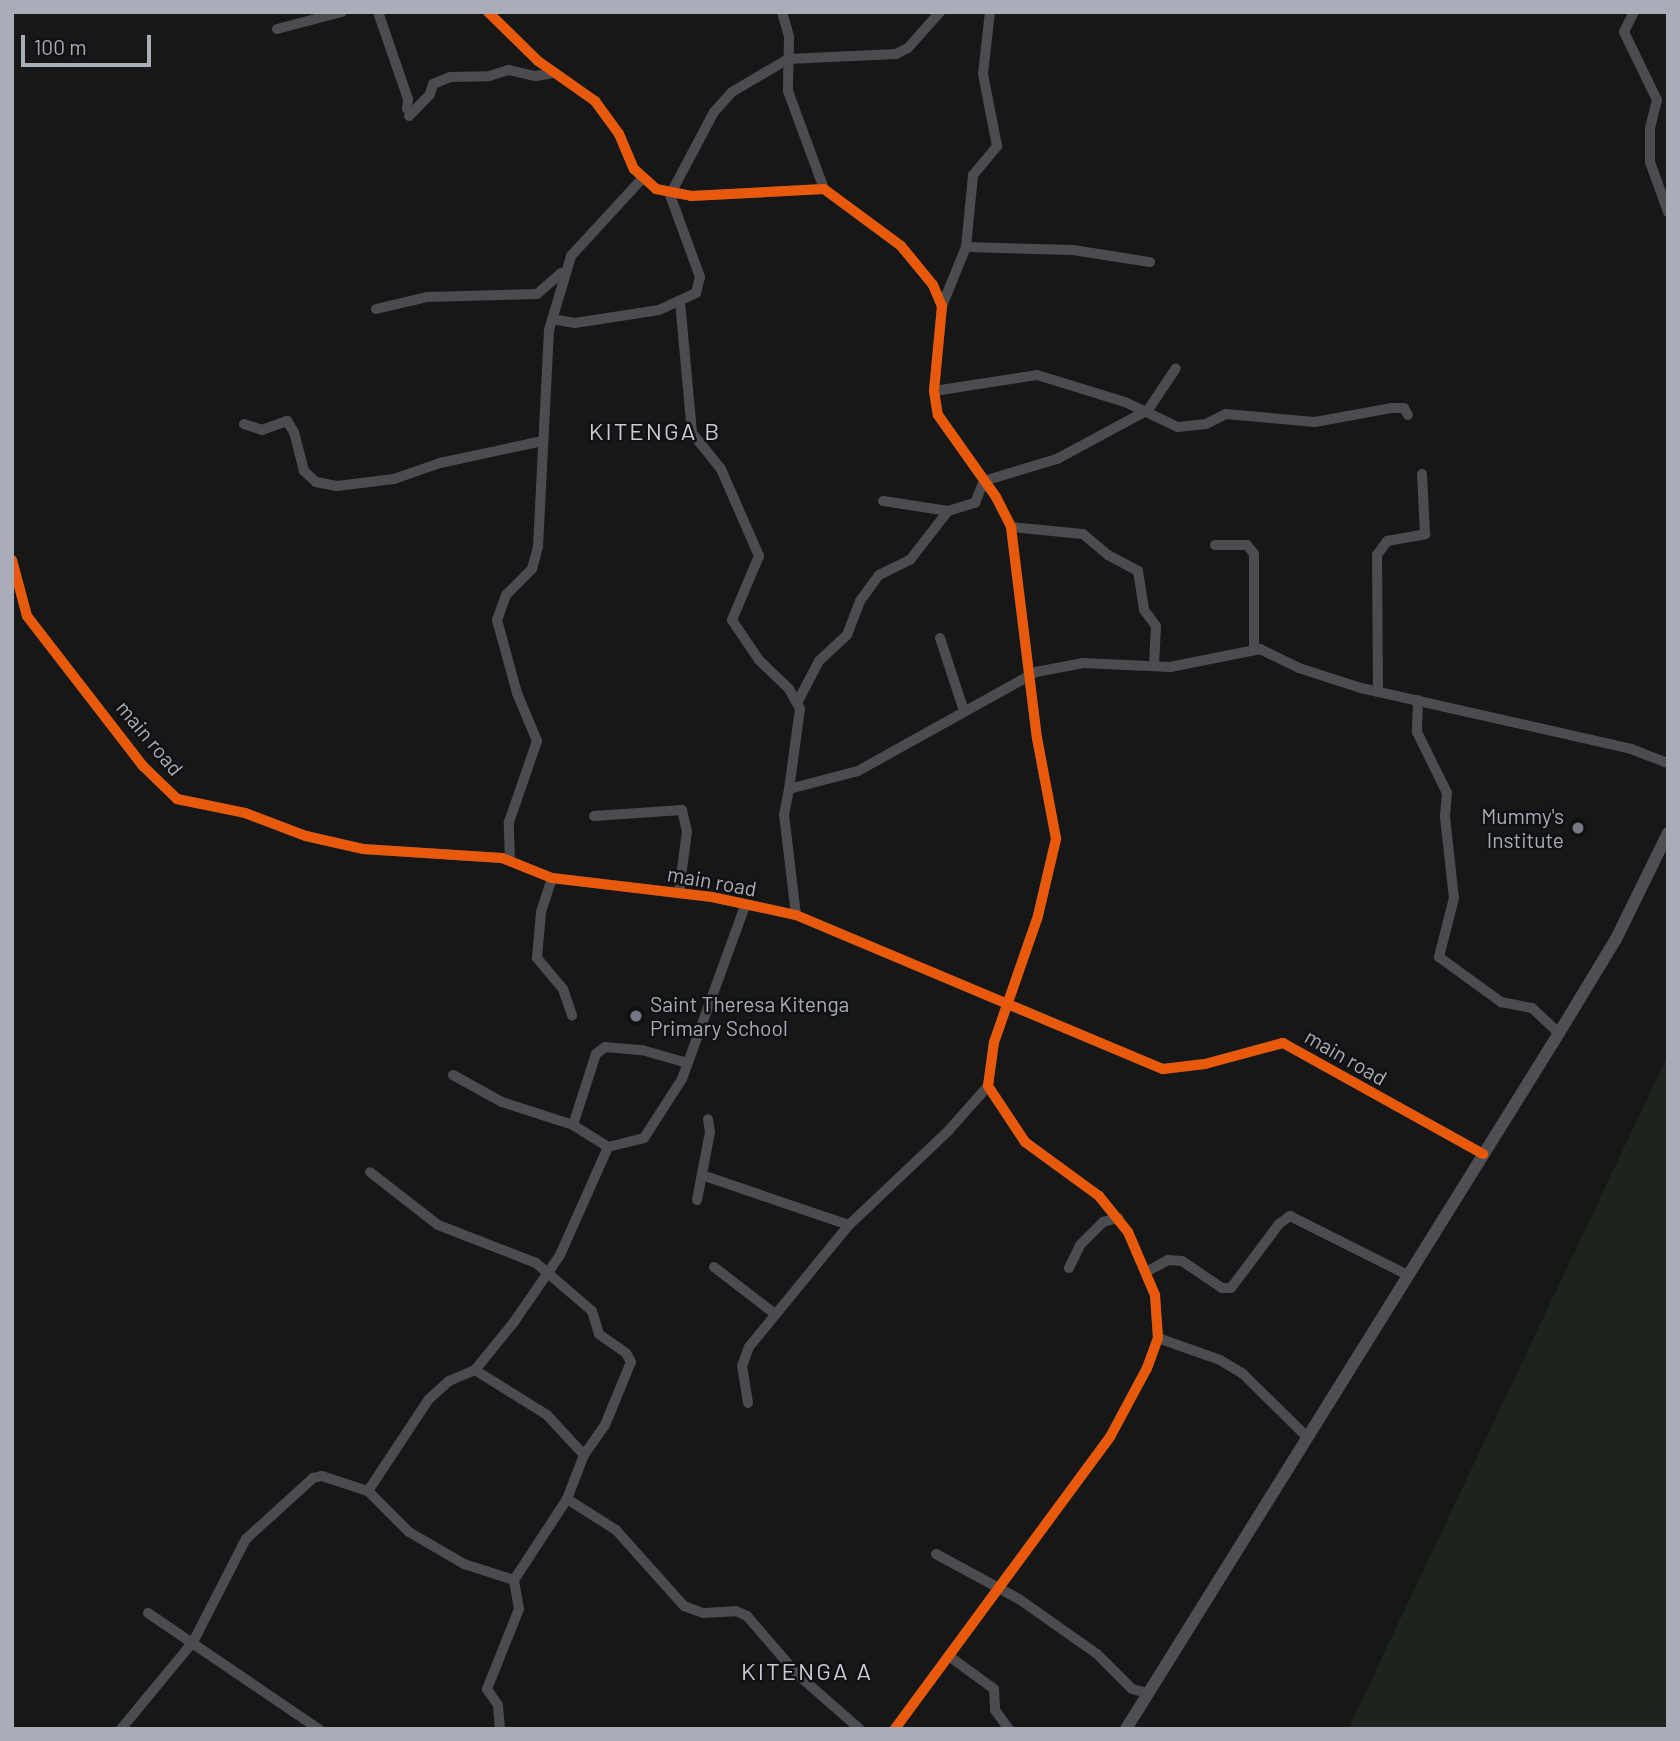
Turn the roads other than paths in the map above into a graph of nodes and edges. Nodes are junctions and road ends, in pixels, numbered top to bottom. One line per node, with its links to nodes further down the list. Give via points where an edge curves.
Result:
1 (342, 12): 8 (street)
2 (379, 12): 10 (street, via 408,99 408,113 433,84 450,77 489,76 509,70 536,76)
3 (488, 12): 10 (street)
4 (782, 12): 9 (street, via 789,37)
5 (940, 12): 9 (street, via 914,42 896,54)
6 (990, 12): 15 (street, via 984,74 997,142 970,183)
7 (1634, 12): 14 (street, via 1624,32 1657,100 1650,128 1650,162)
8 (277, 29)
9 (788, 60): 12 (street, via 791,103); 13 (street, via 732,92 714,112)
10 (553, 73): 11 (street, via 605,112)
11 (641, 180): 13 (street); 17 (street, via 579,244)
12 (824, 189): 13 (street); 19 (street, via 901,246 933,285)
13 (670, 195): 18 (street, via 701,284 696,293)
14 (1668, 212)
15 (966, 247): 16 (street, via 1073,250); 19 (street)
16 (1150, 262)
17 (565, 268): 20 (street, via 549,288 537,294 427,297); 21 (street)
18 (680, 301): 21 (street, via 659,310 575,323); 41 (street, via 692,433 721,469 759,556 732,620 758,660)
19 (942, 306): 23 (street)
20 (376, 309)
21 (552, 319): 27 (street)
22 (1176, 368): 24 (street, via 1154,405)
23 (934, 391): 24 (street, via 1037,375); 29 (street, via 945,431)
24 (1143, 412): 25 (street, via 1178,427 1206,424 1226,414 1315,422 1391,408 1404,408); 29 (street, via 1058,459)
25 (1408, 415)
26 (244, 424): 27 (street, via 262,430 287,421 304,471 316,482 337,485 394,479 440,463)
27 (543, 441): 47 (street, via 535,558 527,577 498,607 497,620 517,693 537,741 509,822)
28 (1422, 474): 39 (street, via 1424,534 1387,541 1377,555)
29 (984, 481): 31 (street, via 975,503); 32 (street)
30 (883, 501): 31 (street)
31 (948, 512): 41 (street, via 910,560 879,575 860,601 847,635 820,661)
32 (1011, 527): 37 (street, via 1083,534 1138,571 1144,610 1156,626); 38 (street)
33 (1215, 545): 36 (street, via 1247,545 1254,554)
34 (12, 561): 47 (street, main road, via 27,615 143,766 177,799 246,813 306,836 363,849)
35 (940, 638): 42 (street)
36 (1254, 649): 37 (street, via 1181,666); 39 (street)
37 (1154, 666): 38 (street, via 1092,662)
38 (1028, 677): 42 (street); 52 (street, via 1056,839)
39 (1378, 692): 40 (street)
40 (1418, 700): 43 (street, via 1631,749); 54 (street, via 1417,732 1447,793 1445,817 1454,898 1439,957 1501,1002 1532,1008)
41 (798, 701): 44 (street, via 798,745)
42 (964, 711): 44 (street, via 858,771)
43 (1668, 763)
44 (789, 789): 51 (street, via 784,816)
45 (594, 816): 49 (street, via 682,810 687,831)
46 (1668, 833): 54 (main road, via 1616,939)
47 (510, 860): 48 (street, main road)
48 (552, 878): 49 (street, main road); 53 (street, via 541,912 537,958 563,989)
49 (679, 893): 50 (street, main road)
50 (745, 906): 51 (street, main road); 55 (street)
51 (796, 915): 52 (street, main road, via 915,969)
52 (1009, 1002): 57 (street, via 994,1042); 61 (street, main road, via 1163,1069 1205,1064 1283,1043)
53 (572, 1015)
54 (1559, 1033): 61 (main road)
55 (687, 1063): 59 (street, via 651,1052 605,1047 596,1054); 60 (street, via 682,1079 644,1138)
56 (453, 1075): 59 (street, via 502,1102)
57 (988, 1086): 65 (street, via 1025,1142 1099,1196); 66 (street, via 949,1130)
58 (708, 1118): 63 (street)
59 (573, 1125): 60 (street)
60 (608, 1147): 70 (street, via 575,1225)
61 (1483, 1154): 71 (main road)
62 (370, 1172): 70 (street, via 438,1225 537,1264)
63 (702, 1175): 64 (street); 66 (street)
64 (697, 1200)
65 (1118, 1218): 68 (street, via 1103,1222 1080,1245); 69 (street)
66 (849, 1224): 72 (street)
67 (714, 1267): 72 (street)
68 (1069, 1268)
69 (1148, 1271): 71 (street, via 1168,1260 1182,1261 1222,1289 1231,1288 1290,1216); 73 (street)
70 (547, 1273): 74 (street); 77 (street, via 592,1311 604,1339 630,1357 605,1425)
71 (1408, 1275): 76 (main road)
72 (775, 1314): 75 (street, via 741,1366)
73 (1158, 1338): 76 (street, via 1220,1360 1243,1374); 82 (street, via 1110,1437)
74 (475, 1370): 77 (street, via 547,1415); 78 (street, via 449,1381 434,1394)
75 (748, 1403)
76 (1307, 1437): 86 (main road)
77 (584, 1455): 79 (street)
78 (368, 1491): 81 (street, via 409,1532 464,1564); 84 (street, via 318,1476 293,1491 246,1539)
79 (567, 1499): 81 (street); 90 (street, via 616,1530 684,1606 703,1613 736,1611 747,1616 798,1675)
80 (936, 1554): 82 (street)
81 (514, 1580): 89 (street, via 519,1609 487,1689 498,1705)
82 (997, 1587): 85 (street); 86 (street, via 1097,1654 1132,1689)
83 (148, 1613): 84 (street)
84 (193, 1642): 87 (street); 88 (street)
85 (949, 1656): 91 (street); 92 (street, via 994,1689 998,1717)
86 (1147, 1693): 93 (main road)
87 (121, 1729)
88 (319, 1729)
89 (500, 1729)
90 (860, 1729)
91 (895, 1729)
92 (1010, 1729)
93 (1126, 1729)

